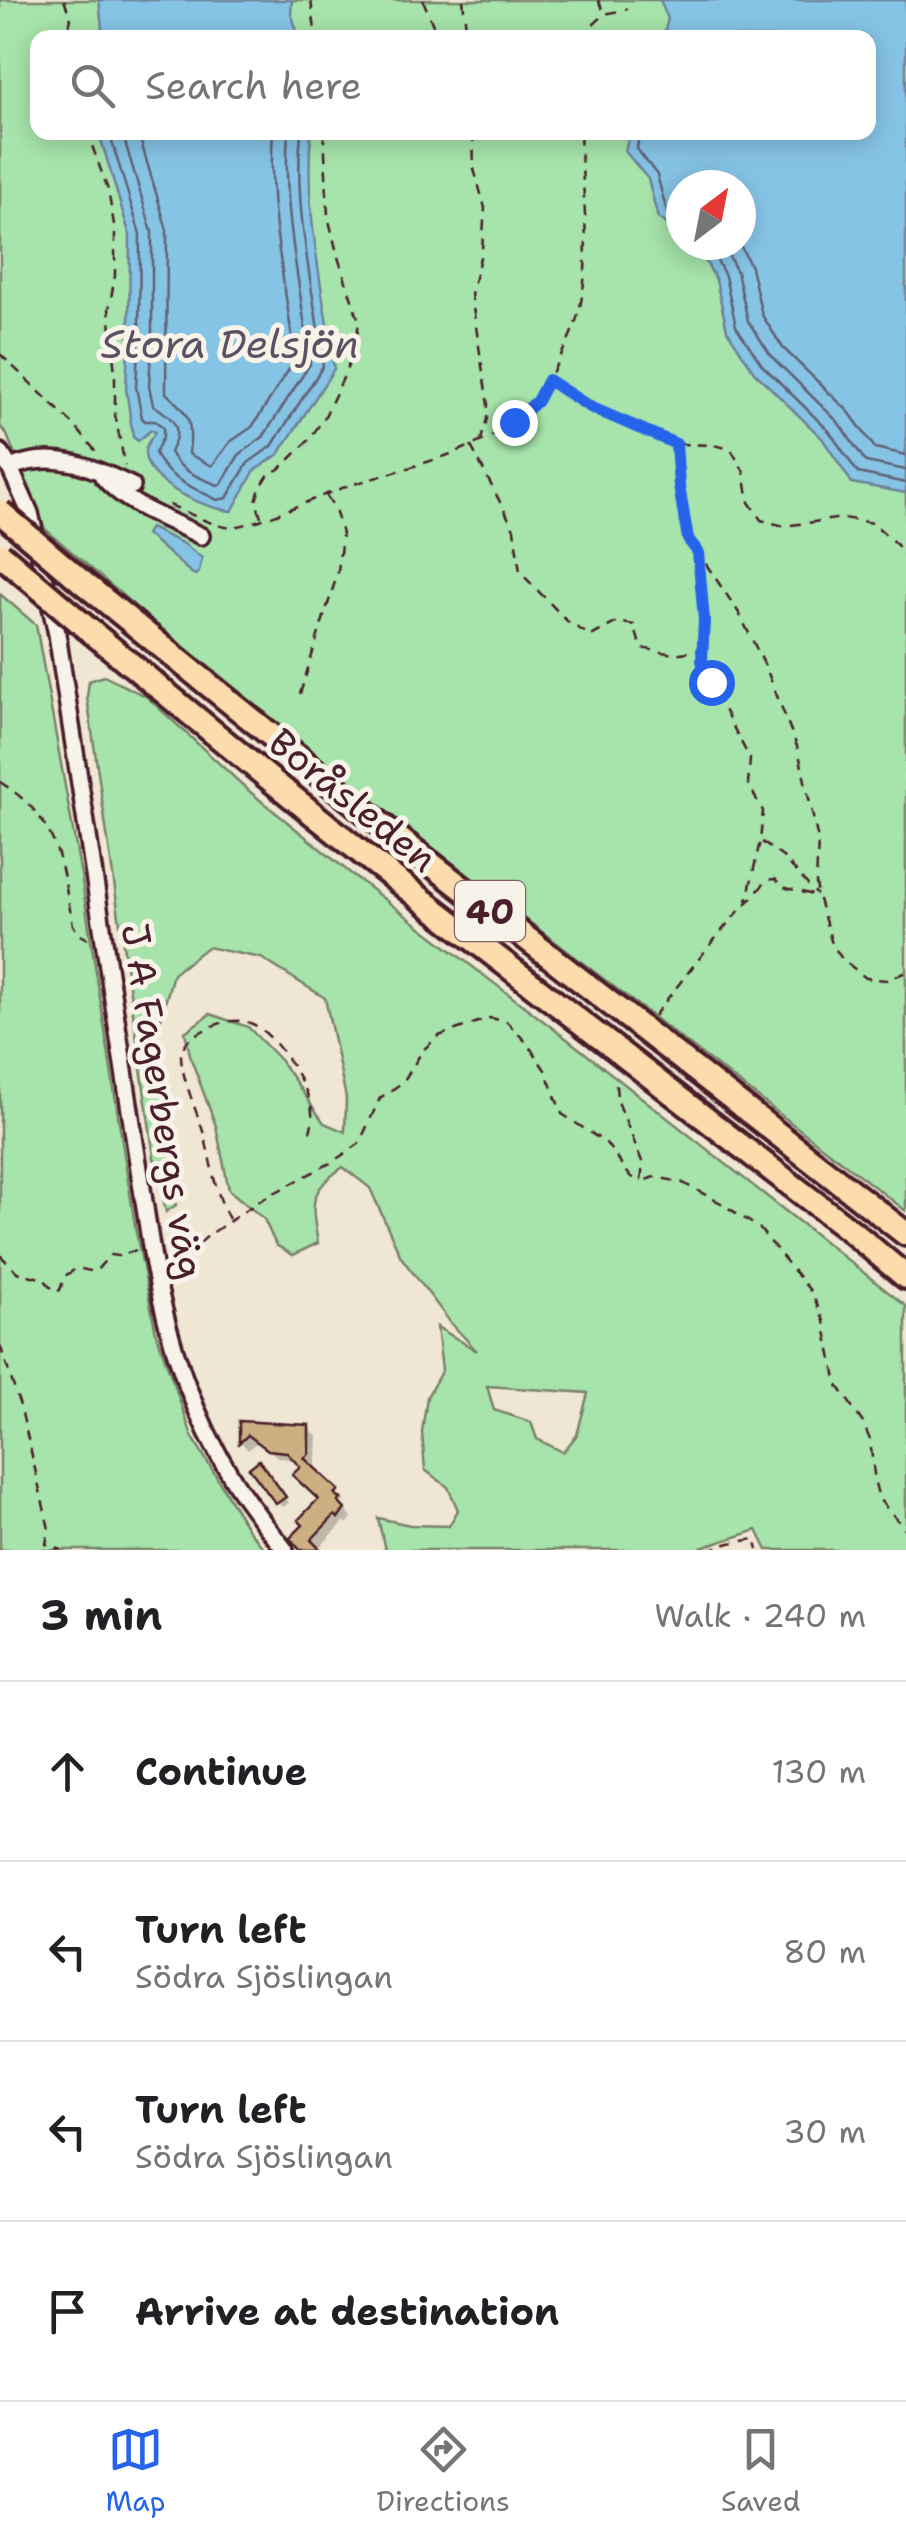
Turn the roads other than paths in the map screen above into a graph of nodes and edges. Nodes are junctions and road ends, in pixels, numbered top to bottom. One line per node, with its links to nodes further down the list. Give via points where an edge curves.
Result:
1 (0, 452): 3 (street)
2 (98, 462): 3 (street, via 53,459); 4 (street); 6 (street, via 115,490)
3 (10, 468): 10 (street, J A Fagerbergs väg, via 30,513 58,634 151,1247 178,1361 233,1480)
4 (132, 486)
5 (0, 512): 8 (highway, Boråsleden / 40, bridge, via 388,831)
6 (201, 536)
7 (0, 554): 9 (highway, Boråsleden / 40, bridge, via 353,846)
8 (906, 1234)
9 (906, 1277)
10 (284, 1550)

